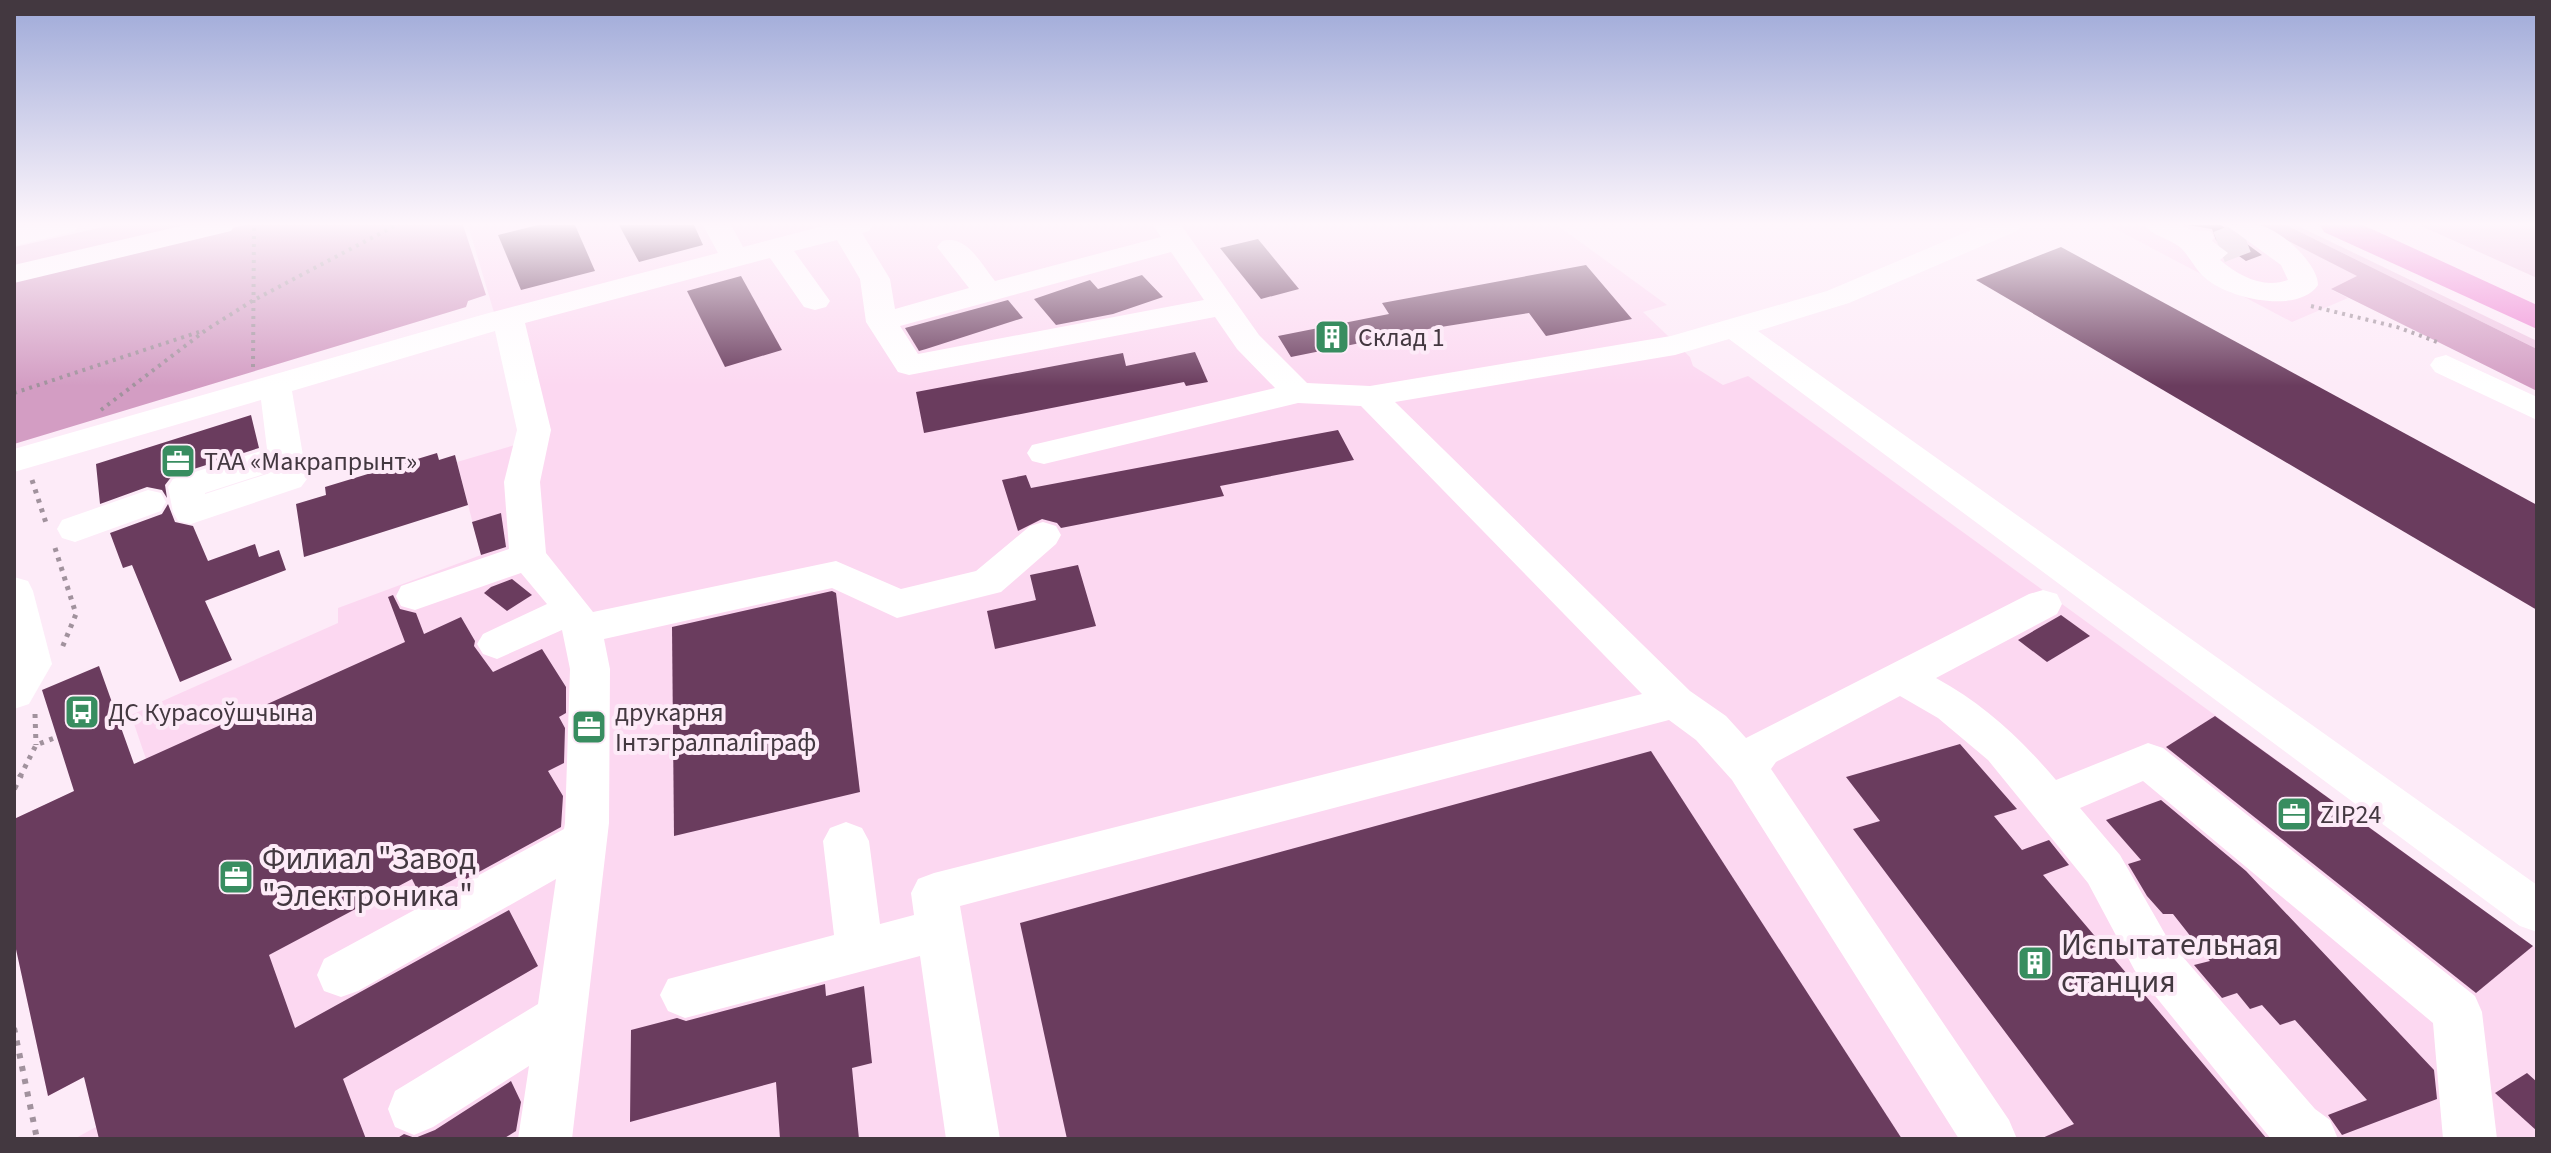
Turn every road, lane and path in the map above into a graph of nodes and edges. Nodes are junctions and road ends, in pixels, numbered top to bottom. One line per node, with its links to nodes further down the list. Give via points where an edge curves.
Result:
1 (253, 279): 17 (path)
2 (294, 279): 17 (path)
3 (656, 279): 20 (lane)
4 (799, 279): 18 (lane)
5 (875, 279): 22 (lane)
6 (977, 279): 14 (lane)
7 (1035, 279): 14 (lane)
8 (1204, 279): 19 (lane)
9 (1881, 279): 23 (lane)
10 (2229, 279): 15 (lane, via 2254,290)
11 (2305, 279): 15 (lane)
12 (2452, 279): 21 (highway)
13 (2501, 279): 16 (highway)
14 (988, 292): 22 (lane)
15 (2285, 293): 25 (path, via 2314,307 2397,327)
16 (2537, 295)
17 (252, 301): 24 (path); 26 (path)
18 (815, 301)
19 (1223, 306): 22 (lane, via 909,365); 28 (lane, via 1248,342)
20 (508, 318): 26 (lane); 38 (lane, via 534,430 522,482)
21 (2537, 318)
22 (882, 322)
23 (1735, 329): 29 (lane, via 1675,345); 53 (lane)
24 (206, 330): 27 (path); 31 (path)
25 (2448, 356): 30 (lane)
26 (264, 389): 33 (lane); 34 (lane)
27 (14, 393)
28 (1298, 393): 29 (lane); 32 (lane)
29 (1383, 394): 46 (lane); 48 (lane)
30 (2537, 410)
31 (95, 415)
32 (1044, 453)
33 (284, 455)
34 (14, 461)
35 (148, 502): 36 (lane)
36 (75, 529)
37 (1043, 535): 42 (lane, via 988,582 897,604 836,574)
38 (528, 556): 40 (lane); 42 (lane)
39 (14, 591): 45 (lane, via 32,664)
40 (415, 596)
41 (2043, 604): 44 (lane)
42 (577, 619): 43 (lane); 51 (lane, via 590,669)
43 (497, 644)
44 (1900, 677): 48 (lane); 50 (lane, via 1953,707 2003,748)
45 (14, 693)
46 (1675, 702): 48 (lane); 54 (lane, via 934,893)
47 (57, 737): 49 (path, via 36,745)
48 (1754, 759): 64 (lane)
49 (14, 789)
50 (2048, 802): 65 (lane, via 2104,869 2152,956 2296,1128); 66 (lane, via 2148,760 2457,1012)
51 (585, 840): 56 (lane); 58 (lane)
52 (846, 841): 55 (lane)
53 (2537, 911)
54 (940, 930): 55 (lane); 63 (lane)
55 (860, 951): 57 (lane)
56 (341, 975)
57 (685, 995)
58 (562, 1017): 60 (lane); 62 (lane)
59 (14, 1028): 61 (path)
60 (414, 1109)
61 (37, 1139)
62 (545, 1139)
63 (973, 1139)
64 (1990, 1139)
65 (2311, 1139)
66 (2470, 1139)

